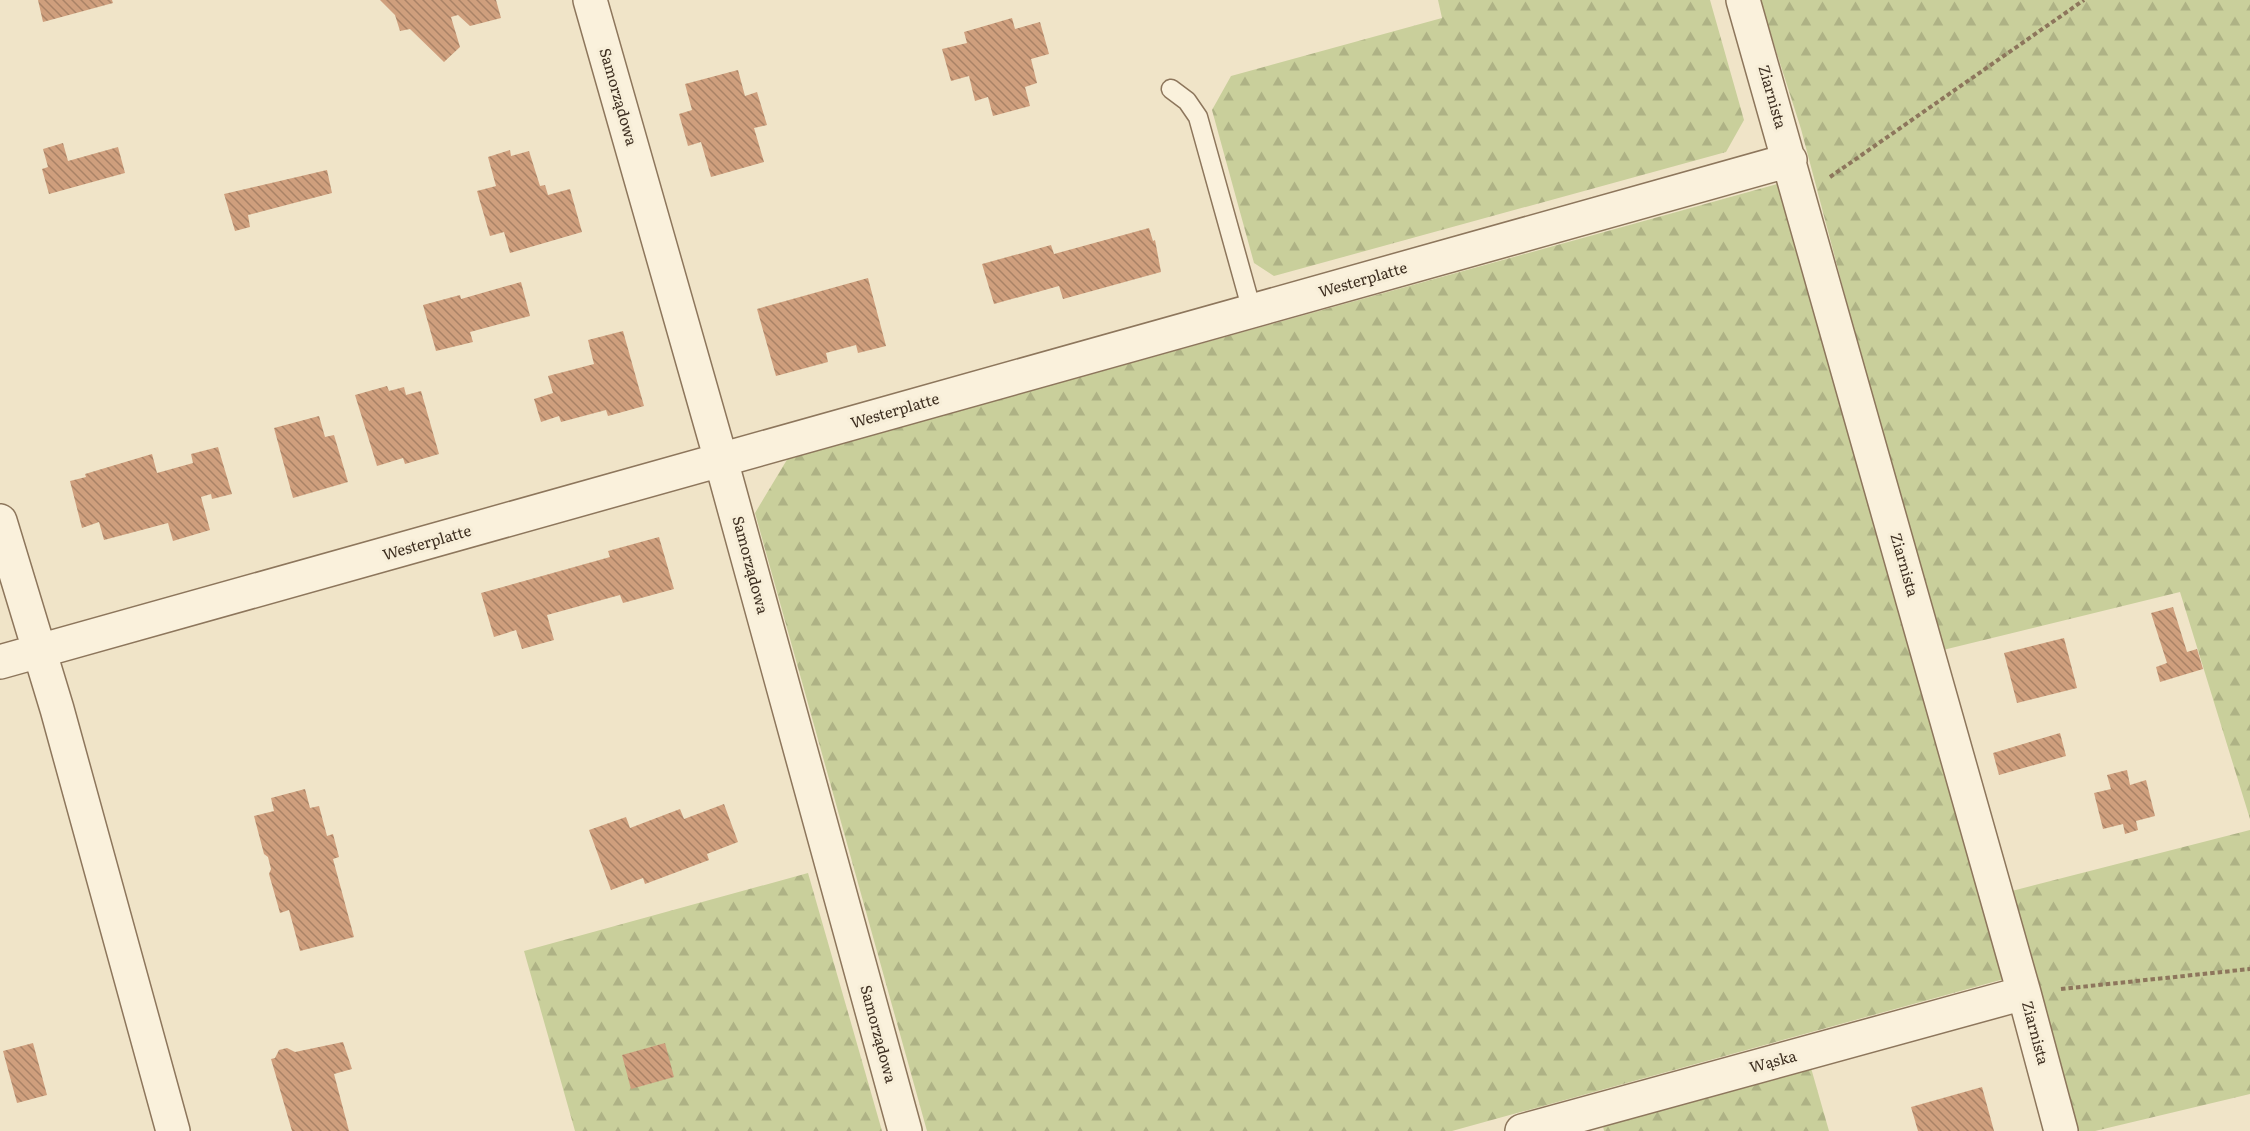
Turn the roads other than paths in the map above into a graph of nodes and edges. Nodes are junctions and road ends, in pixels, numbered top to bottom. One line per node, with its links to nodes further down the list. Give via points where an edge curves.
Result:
1 (590, 0): 6 (street, Samorządowa)
2 (1743, 0): 4 (street, Ziarnista)
3 (1172, 89): 5 (lane, via 1198,117)
4 (1790, 160): 5 (street, Westerplatte); 10 (street, Ziarnista)
5 (1252, 311): 6 (street, Westerplatte)
6 (721, 460): 8 (street, Westerplatte); 12 (street, Samorządowa)
7 (0, 521): 8 (street)
8 (38, 652): 9 (street, Westerplatte); 11 (street)
9 (0, 662)
10 (2024, 993): 13 (street, Wąska); 14 (street, Ziarnista)
11 (173, 1131)
12 (905, 1131)
13 (1522, 1131)
14 (2061, 1131)

